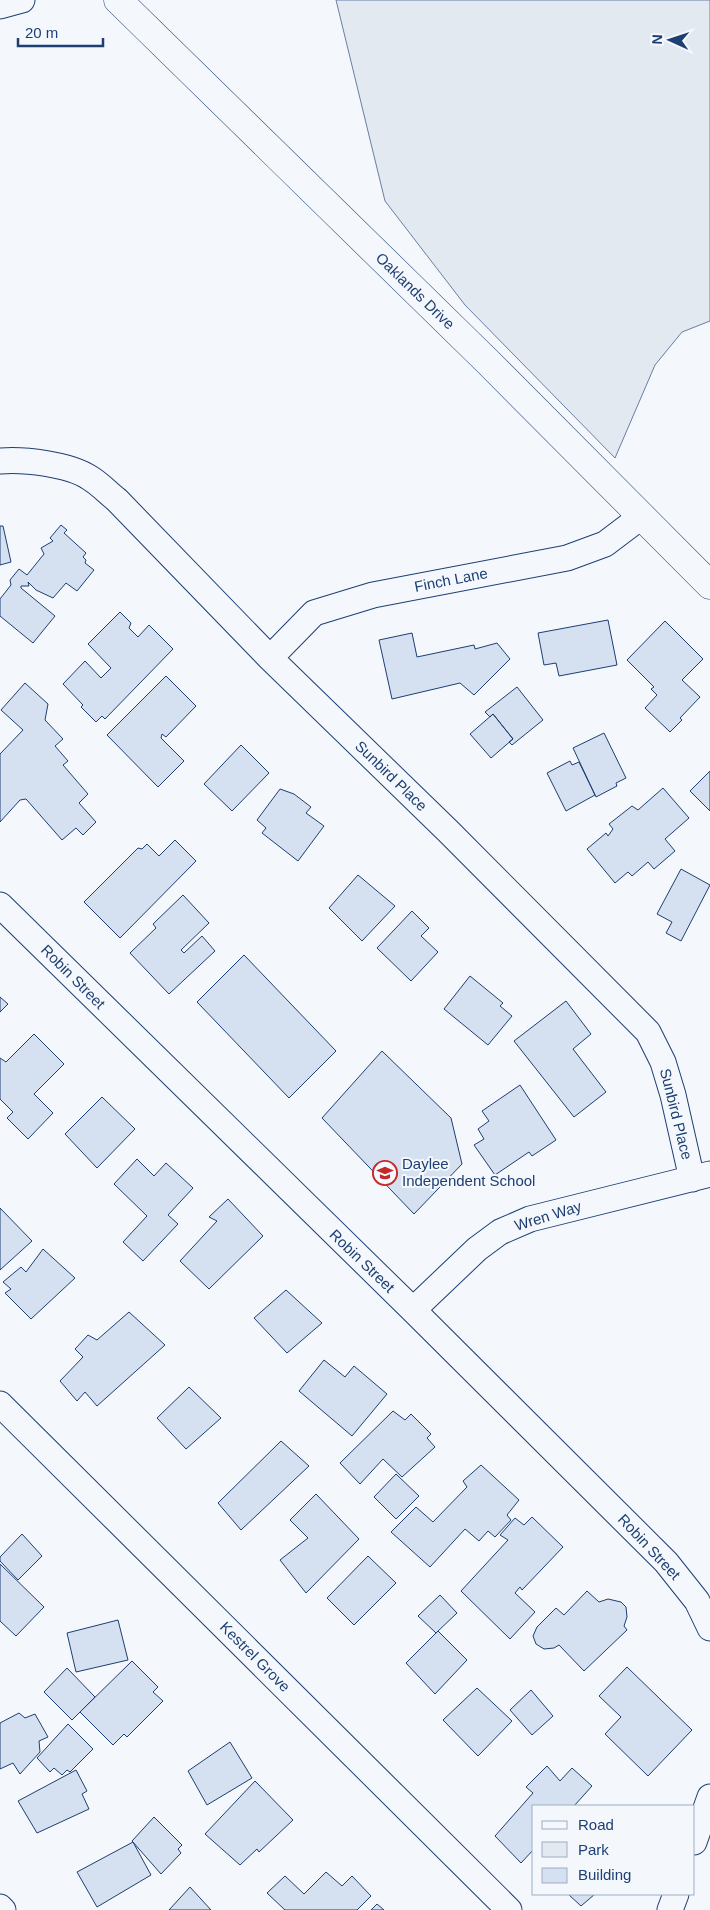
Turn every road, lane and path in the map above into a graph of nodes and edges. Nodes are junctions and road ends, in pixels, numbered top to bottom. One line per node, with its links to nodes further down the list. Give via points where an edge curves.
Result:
1 (22, 0): 3 (street)
2 (118, 0): 5 (street, Oaklands Drive)
3 (0, 6)
4 (0, 462): 7 (street, Sunbird Place, via 54,464 90,477 117,500)
5 (642, 516): 6 (street, Oaklands Drive); 7 (street, Finch Lane, via 605,544 567,558 373,595 314,613)
6 (710, 584)
7 (270, 658): 9 (street, Sunbird Place, via 448,830 648,1032 663,1062)
8 (0, 905): 10 (street, Robin Street)
9 (701, 1177): 10 (street, Wren Way, via 530,1219 500,1232 477,1249)
10 (413, 1310): 12 (street, Robin Street, via 666,1562 698,1601)
11 (0, 1404): 16 (street, Kestrel Grove)
12 (710, 1628)
13 (710, 1797): 14 (street)
14 (695, 1839)
15 (676, 1895): 17 (street)
16 (509, 1910)
17 (670, 1910)

